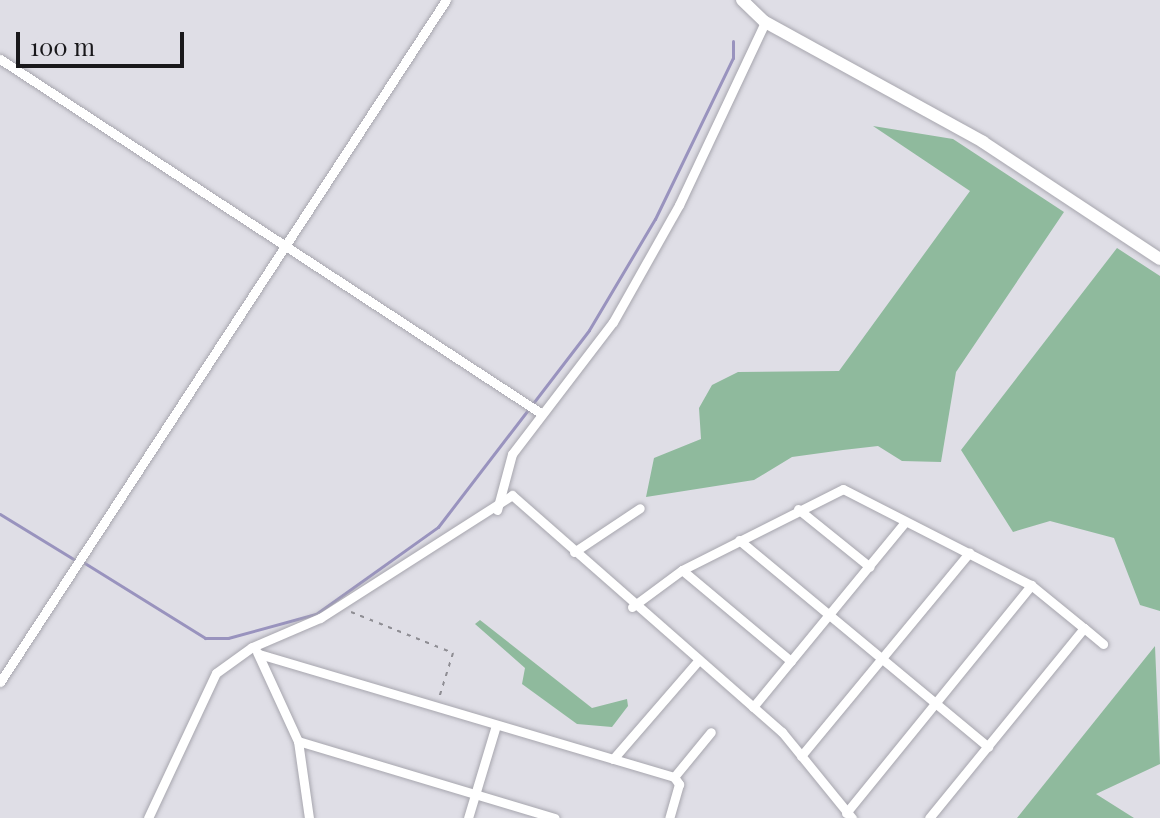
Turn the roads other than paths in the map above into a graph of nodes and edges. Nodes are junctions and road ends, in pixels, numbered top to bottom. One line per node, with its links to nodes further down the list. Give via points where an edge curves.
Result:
1 (446, 0): 5 (street)
2 (742, 0): 3 (street)
3 (765, 22): 6 (street, via 983,142); 7 (street, via 679,205 613,322)
4 (0, 59): 5 (street)
5 (285, 245): 7 (street); 26 (street)
6 (1160, 259)
7 (539, 412): 10 (street, via 512,454)
8 (640, 508): 13 (street)
9 (798, 509): 11 (street, via 843,489); 12 (street); 15 (street)
10 (497, 510): 13 (street, via 520,496); 22 (street, via 432,542 338,607)
11 (905, 522): 14 (street); 15 (street)
12 (739, 540): 16 (street); 19 (street)
13 (574, 552): 18 (street)
14 (969, 553): 17 (street); 23 (street)
15 (870, 567): 19 (street)
16 (682, 570): 18 (street); 24 (street)
17 (1031, 585): 20 (street); 27 (street)
18 (632, 607): 25 (street)
19 (830, 615): 23 (street); 24 (street)
20 (1084, 628): 21 (street); 32 (street)
21 (1103, 644)
22 (255, 651): 29 (street); 31 (street); 38 (street, via 209,683)
23 (883, 659): 27 (street); 33 (street)
24 (791, 661): 28 (street)
25 (697, 662): 28 (street); 34 (street)
26 (0, 682)
27 (935, 703): 32 (street); 37 (street)
28 (753, 707): 33 (street)
29 (496, 725): 34 (street); 36 (street)
30 (711, 732): 35 (street)
31 (298, 741): 36 (street); 39 (street)
32 (988, 747): 43 (street)
33 (801, 756): 37 (street)
34 (613, 759): 35 (street)
35 (674, 777): 42 (street, via 679,784)
36 (475, 794): 40 (street); 41 (street)
37 (849, 815)
38 (148, 818)
39 (309, 818)
40 (468, 818)
41 (555, 818)
42 (669, 818)
43 (929, 818)

